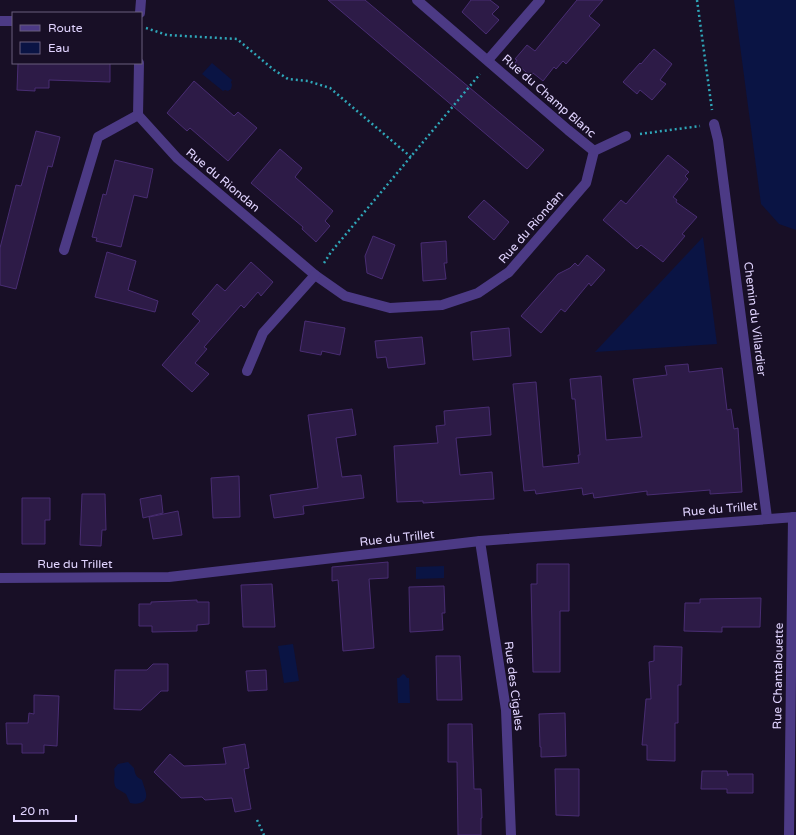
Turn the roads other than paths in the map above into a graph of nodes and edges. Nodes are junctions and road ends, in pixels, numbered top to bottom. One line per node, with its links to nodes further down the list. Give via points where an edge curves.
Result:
1 (141, 0): 4 (street)
2 (417, 0): 7 (street, Rue du Champ Blanc)
3 (540, 0): 7 (street, Rue du Champ Blanc)
4 (140, 12)
5 (0, 21): 6 (street)
6 (12, 21)
7 (488, 60): 12 (street, Rue du Champ Blanc)
8 (139, 64): 9 (street)
9 (138, 115): 13 (street, via 98,136); 14 (street, Rue du Riondan, via 177,158)
10 (714, 124): 17 (street, Chemin du Villardier, via 739,294)
11 (626, 136): 12 (street)
12 (594, 151): 14 (street, Rue du Riondan, via 586,183 509,272 478,293 442,305 390,308 345,296)
13 (64, 250)
14 (315, 275): 15 (street, via 263,333)
15 (247, 371)
16 (795, 517): 17 (street, Rue du Trillet); 21 (street, Rue Chantalouette)
17 (767, 518): 18 (street, Rue du Trillet)
18 (480, 541): 19 (street, Rue du Trillet, via 169,577); 20 (street, Rue des Cigales, via 506,710)
19 (0, 578)
20 (511, 835)
21 (789, 835)

